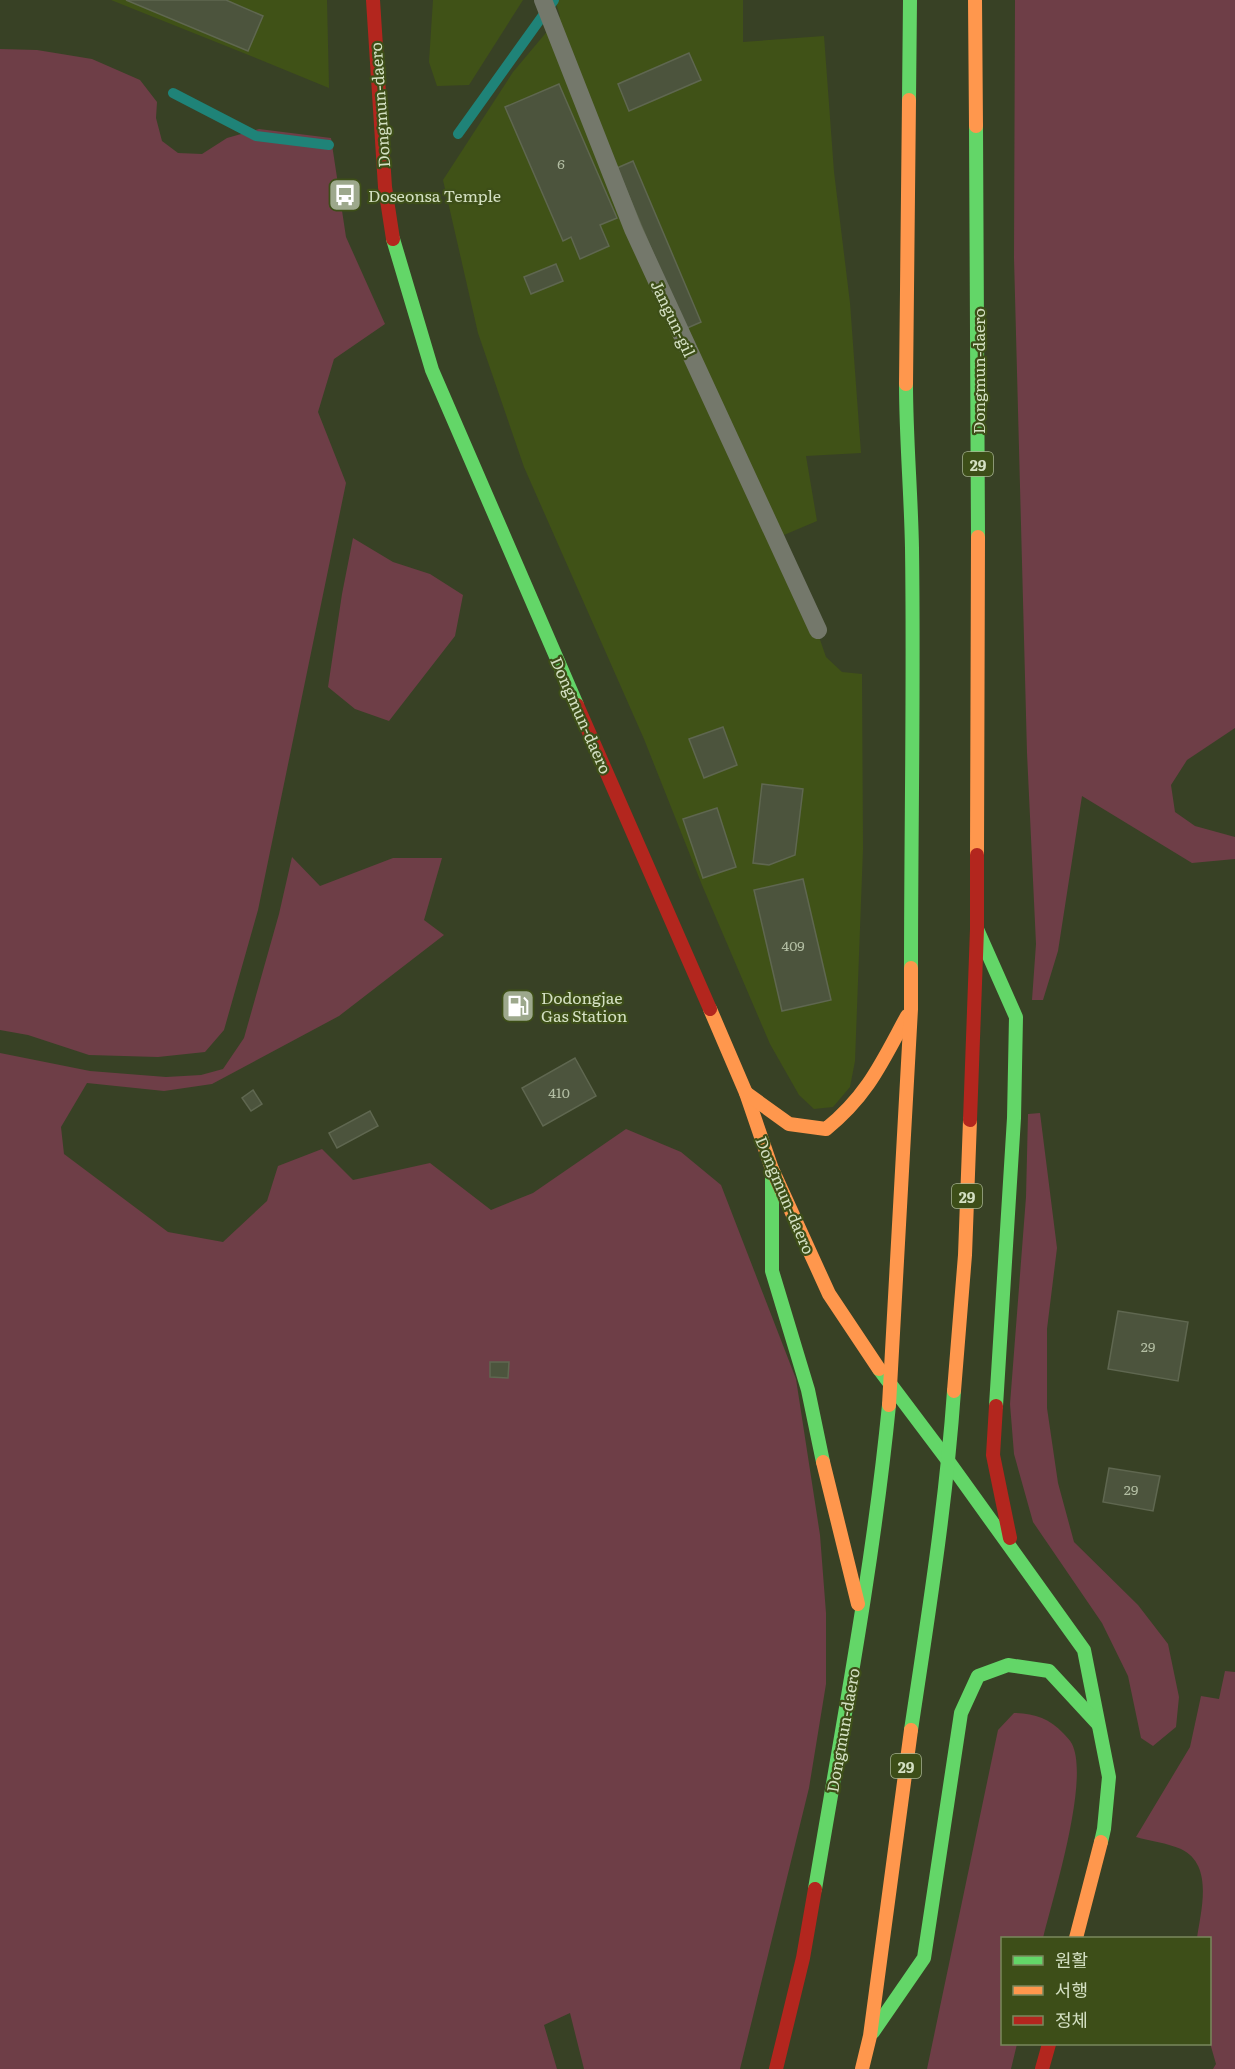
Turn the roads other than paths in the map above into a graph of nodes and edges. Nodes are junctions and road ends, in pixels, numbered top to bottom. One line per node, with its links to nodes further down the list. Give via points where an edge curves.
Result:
1 (543, 0): 5 (lane, Jangun-gil, via 633,229)
2 (909, 0): 7 (main road, Dongmun-daero, via 906,420 912,548)
3 (975, 0): 6 (main road, Dongmun-daero / 29)
4 (375, 4): 8 (main road, Dongmun-daero, via 385,187 395,249 432,370)
5 (818, 630)
6 (977, 928): 11 (main road, Dongmun-daero / 29, via 965,1255); 12 (main road, via 1016,1017 1014,1118 993,1455)
7 (911, 1009): 8 (main road, via 872,1081 847,1112 826,1129 789,1124); 10 (main road, Dongmun-daero)
8 (746, 1093): 9 (main road, Dongmun-daero)
9 (772, 1169): 10 (main road, Dongmun-daero, via 829,1294); 13 (main road, via 772,1271 808,1390 829,1494)
10 (891, 1388): 11 (main road, Dongmun-daero); 13 (main road, Dongmun-daero)
11 (949, 1462): 12 (main road); 16 (main road, Dongmun-daero / 29)
12 (1014, 1554): 14 (main road, via 1084,1650)
13 (861, 1617): 18 (main road, Dongmun-daero, via 802,1958)
14 (1098, 1724): 15 (main road, via 1109,1777 1104,1828); 16 (main road, via 1049,1671 1008,1665 978,1676 962,1713 924,1958)
15 (1076, 1937)
16 (870, 2036): 19 (main road, Dongmun-daero / 29)
17 (1048, 2045): 20 (main road)
18 (776, 2069)
19 (862, 2069)
20 (1042, 2069)

